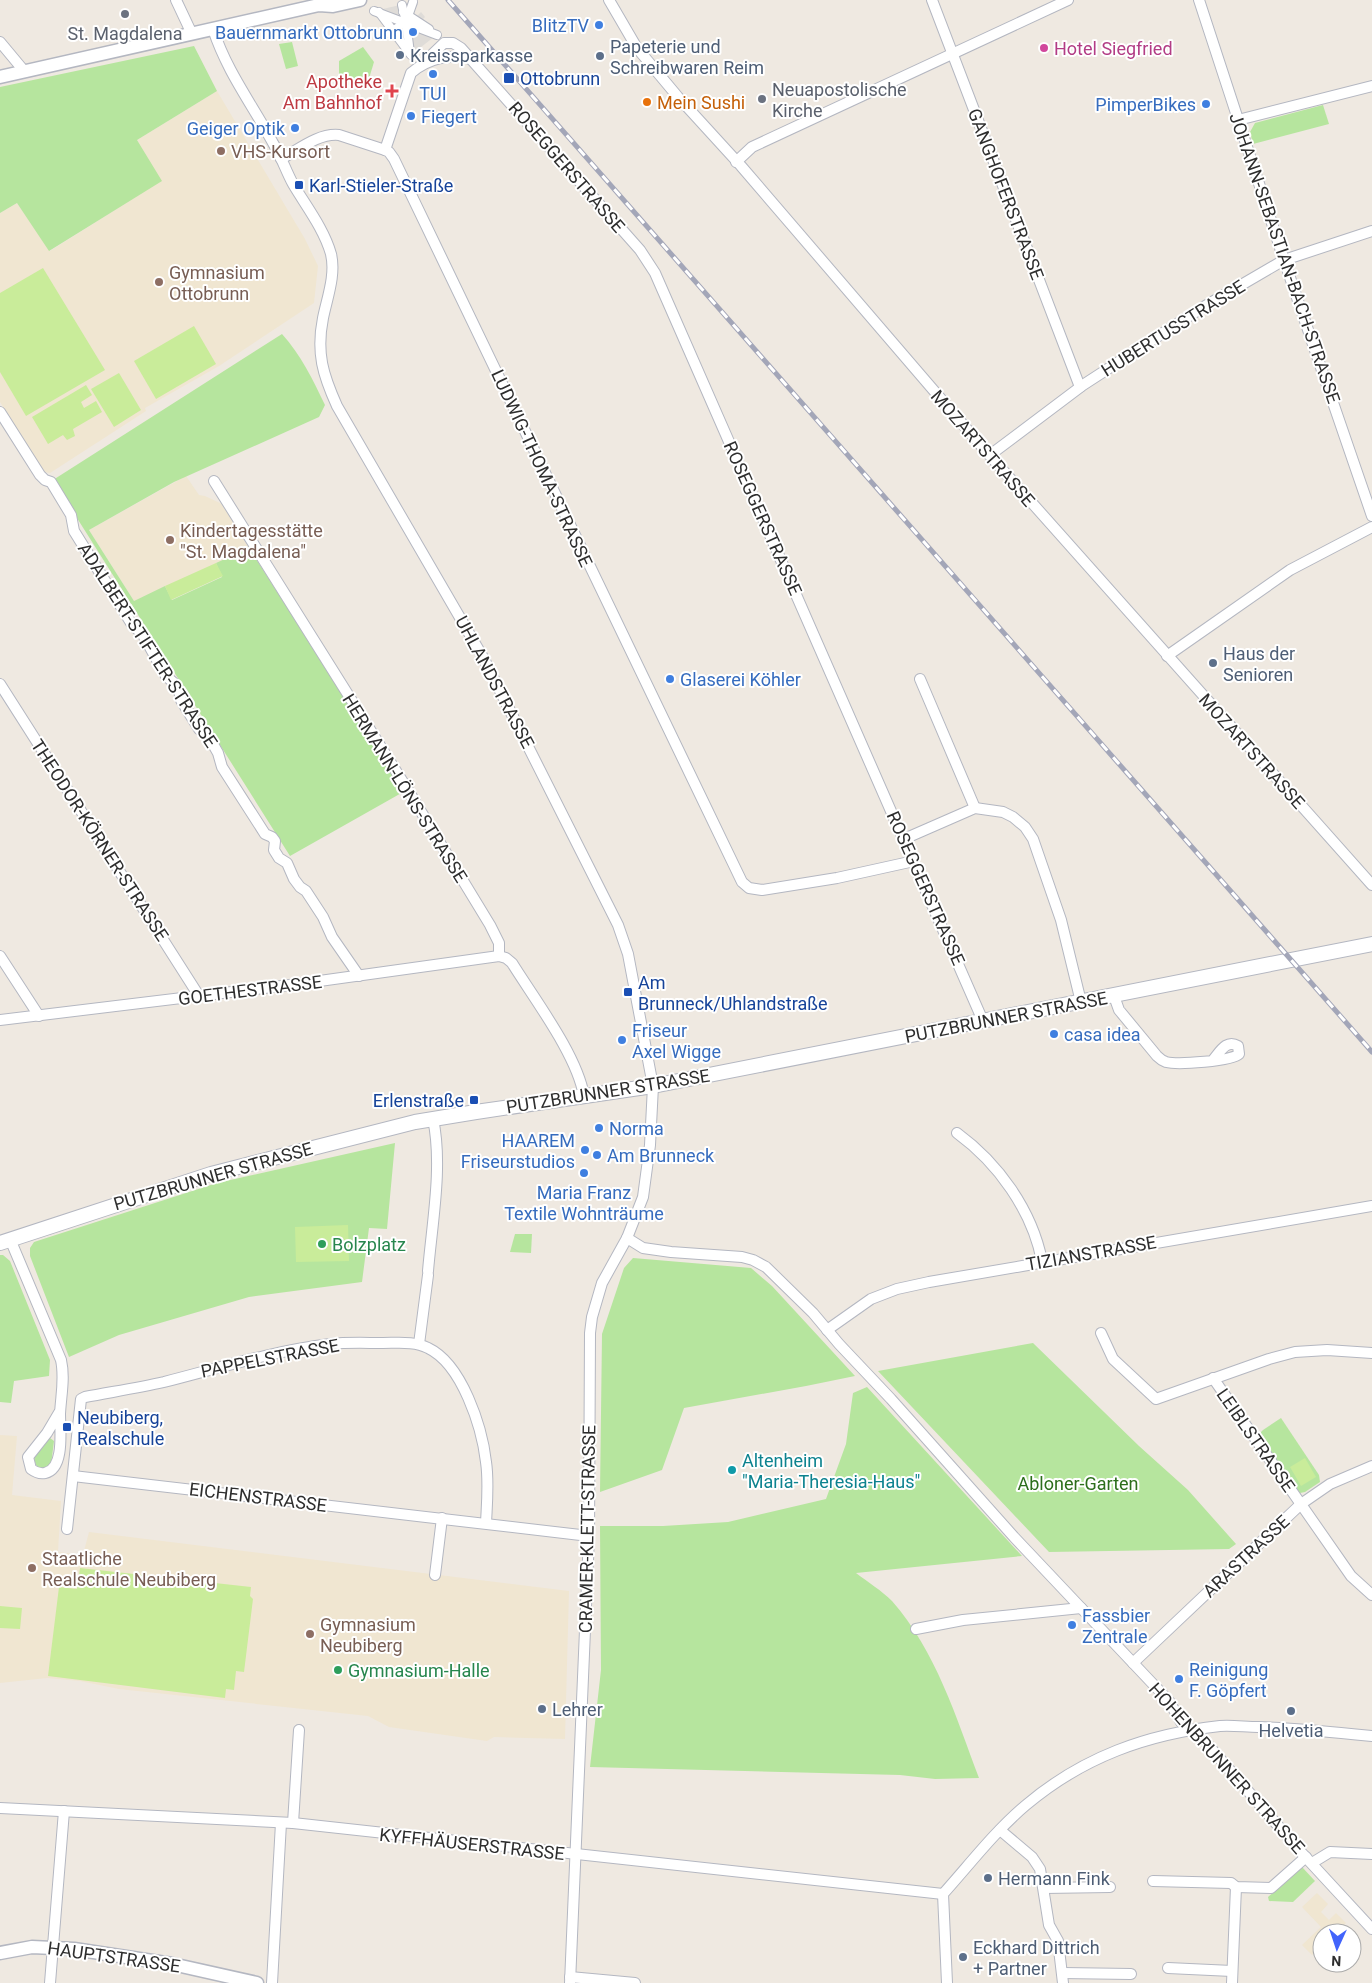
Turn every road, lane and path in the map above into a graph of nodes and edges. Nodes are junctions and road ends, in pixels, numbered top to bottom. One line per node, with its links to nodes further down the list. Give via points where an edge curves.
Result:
1 (176, 0): 14 (street)
2 (360, 0): 7 (street, via 333,6)
3 (609, 0): 23 (street, MOZARTSTRASSE, via 637,48)
4 (932, 0): 16 (street, GANGHOFERSTRASSE)
5 (1068, 0): 16 (street)
6 (1199, 0): 20 (street, JOHANN-SEBASTIAN-BACH-STRASSE)
7 (323, 2): 12 (street)
8 (413, 2): 11 (street)
9 (387, 8): 10 (street)
10 (390, 16): 11 (street); 13 (street, via 377,11)
11 (411, 16): 13 (street); 13 (street, via 411,56)
12 (213, 29): 14 (street); 22 (street, via 224,60)
13 (391, 32)
14 (192, 34): 17 (street)
15 (0, 42): 17 (street)
16 (952, 54): 23 (street, via 752,147); 26 (street, GANGHOFERSTRASSE)
17 (26, 72): 18 (street)
18 (0, 77)
19 (1372, 86): 20 (street)
20 (1238, 120): 25 (street, JOHANN-SEBASTIAN-BACH-STRASSE)
21 (384, 150): 22 (street, via 331,134); 36 (street, ROSEGGERSTRASSE, via 411,73 444,43 453,43 471,59 640,250 654,273); 37 (street, LUDWIG-THOMA-STRASSE, via 389,152 404,178 736,874 749,888 762,890)
22 (281, 159): 50 (street, UHLANDSTRASSE, via 331,256 330,292 320,339 322,372 327,385 484,659 618,925 628,954)
23 (736, 162): 28 (street, MOZARTSTRASSE)
24 (1372, 231): 25 (street, HUBERTUSSTRASSE)
25 (1284, 260): 26 (street, HUBERTUSSTRASSE); 30 (street, JOHANN-SEBASTIAN-BACH-STRASSE)
26 (1080, 387): 28 (street, HUBERTUSSTRASSE)
27 (0, 412): 42 (street, ADALBERT-STIFTER-STRASSE, via 40,475 51,482 71,516 74,532 134,626 142,633 166,676 174,683 199,729 210,739 222,767 265,834 275,841 274,850 279,858 288,863 300,888 306,891 324,917 332,936)
28 (990, 455): 32 (street, MOZARTSTRASSE)
29 (214, 481): 41 (street, HERMANN-LÖNS-STRASSE, via 490,925 499,943)
30 (1372, 516)
31 (1372, 527): 32 (street, via 1290,570)
32 (1167, 656): 38 (street, MOZARTSTRASSE)
33 (920, 680): 35 (street)
34 (0, 684): 43 (street, THEODOR-KÖRNER-STRASSE)
35 (975, 808): 36 (street); 45 (street, via 996,810 1013,817 1025,826 1033,839 1061,920)
36 (904, 839): 37 (street, ROSEGGERSTRASSE)
37 (914, 862): 48 (street, ROSEGGERSTRASSE)
38 (1372, 885)
39 (1372, 944): 44 (main road, PUTZBRUNNER STRASSE)
40 (0, 956): 46 (street)
41 (499, 956): 42 (street, GOETHESTRASSE); 51 (street, via 512,964 551,1025 573,1062)
42 (359, 976): 43 (street, GOETHESTRASSE)
43 (199, 996): 46 (street, GOETHESTRASSE)
44 (1114, 996): 45 (main road, PUTZBRUNNER STRASSE); 49 (street, via 1119,1010 1164,1062)
45 (1081, 1002): 48 (main road, PUTZBRUNNER STRASSE)
46 (39, 1016): 47 (street, GOETHESTRASSE)
47 (0, 1020)
48 (983, 1022): 50 (main road, PUTZBRUNNER STRASSE)
49 (1213, 1060)
50 (653, 1086): 51 (main road, PUTZBRUNNER STRASSE); 55 (street, CRAMER-KLETT-STRASSE, via 643,1197)
51 (584, 1096): 52 (main road, PUTZBRUNNER STRASSE)
52 (433, 1119): 56 (main road, PUTZBRUNNER STRASSE, via 211,1174); 60 (street, via 436,1178)
53 (956, 1133): 57 (street, via 977,1148 1016,1197 1032,1225)
54 (1370, 1207): 57 (street, TIZIANSTRASSE)
55 (627, 1238): 58 (street, HOHENBRUNNER STRASSE, via 643,1248 753,1260 766,1268 807,1307); 70 (street, CRAMER-KLETT-STRASSE, via 602,1283 592,1317)
56 (5, 1241): 63 (street, via 61,1360)
57 (1042, 1261): 58 (street, TIZIANSTRASSE, via 897,1289 871,1299)
58 (826, 1330): 73 (street, HOHENBRUNNER STRASSE)
59 (1101, 1333): 62 (street, LEIBLSTRASSE, via 1113,1359 1156,1399)
60 (419, 1344): 65 (street, PAPPELSTRASSE, via 330,1344 85,1397 80,1403); 68 (street, PAPPELSTRASSE, via 439,1354 464,1387 485,1450)
61 (1372, 1353): 62 (street, via 1295,1352)
62 (1214, 1378): 66 (street, LEIBLSTRASSE)
63 (60, 1411): 63 (street, via 28,1457 31,1469 36,1473 52,1471 57,1465)
64 (1372, 1466): 66 (street, ARASTRASSE, via 1330,1484)
65 (73, 1476): 67 (street, EICHENSTRASSE); 69 (street, PAPPELSTRASSE)
66 (1301, 1504): 72 (street, LEIBLSTRASSE, via 1351,1576); 75 (street, ARASTRASSE)
67 (442, 1518): 68 (street, EICHENSTRASSE); 71 (street)
68 (486, 1523): 70 (street, EICHENSTRASSE)
69 (67, 1529)
70 (589, 1536): 85 (street, CRAMER-KLETT-STRASSE)
71 (435, 1575)
72 (1372, 1595)
73 (1081, 1608): 74 (street, via 963,1620); 75 (street, HOHENBRUNNER STRASSE)
74 (916, 1629)
75 (1133, 1663): 77 (street, HOHENBRUNNER STRASSE)
76 (299, 1730): 82 (street)
77 (1192, 1731): 78 (street, via 1221,1726); 83 (street, via 1148,1738 1094,1759 1047,1788); 86 (street, HOHENBRUNNER STRASSE, via 1203,1739)
78 (1372, 1736)
79 (0, 1808): 80 (street, KYFFHÄUSERSTRASSE)
80 (64, 1811): 81 (street, KYFFHÄUSERSTRASSE); 93 (street)
81 (281, 1823): 82 (street, KYFFHÄUSERSTRASSE); 102 (street)
82 (293, 1823): 85 (street, KYFFHÄUSERSTRASSE)
83 (1000, 1830): 90 (street, via 1032,1856 1040,1870); 91 (street)
84 (1372, 1854): 86 (street, via 1330,1852)
85 (576, 1855): 91 (street, KYFFHÄUSERSTRASSE); 99 (street, CRAMER-KLETT-STRASSE)
86 (1309, 1860): 89 (street, via 1271,1888); 92 (street, HOHENBRUNNER STRASSE)
87 (1153, 1881): 89 (street, via 1231,1884)
88 (1110, 1887): 90 (street)
89 (1236, 1887): 96 (street)
90 (1044, 1888): 98 (street, via 1050,1925 1058,1941)
91 (943, 1894): 104 (street)
92 (1372, 1929)
93 (53, 1947): 94 (street, HAUPTSTRASSE, via 32,1947); 100 (street); 101 (street, HAUPTSTRASSE, via 165,1962)
94 (0, 1954)
95 (1168, 1968): 96 (street)
96 (1232, 1971): 105 (street)
97 (1131, 1974): 98 (street)
98 (1063, 1978)
99 (570, 1980): 103 (street)
100 (50, 1983)
101 (257, 1983)
102 (272, 1983)
103 (635, 1983)
104 (947, 1983)
105 (1232, 1983)

